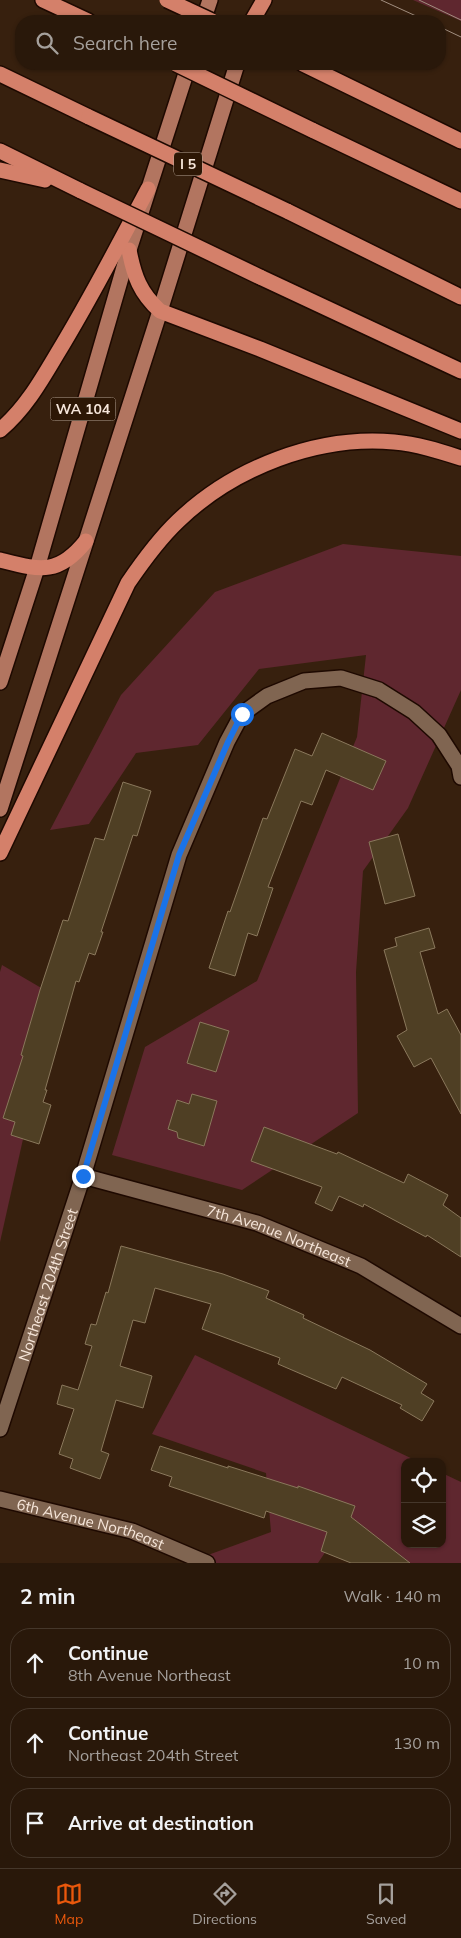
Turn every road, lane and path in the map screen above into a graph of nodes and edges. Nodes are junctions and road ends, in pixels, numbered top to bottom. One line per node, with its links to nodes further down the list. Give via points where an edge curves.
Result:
1 (43, 0): 6 (highway)
2 (167, 0): 7 (highway, bridge)
3 (210, 0): 8 (main road)
4 (256, 0): 9 (main road)
5 (264, 0): 10 (highway)
6 (75, 15)
7 (199, 15)
8 (205, 15)
9 (252, 15)
10 (255, 15)
11 (187, 70): 21 (main road, WA 104)
12 (188, 70): 23 (highway, bridge)
13 (235, 70): 26 (main road, WA 104)
14 (316, 70): 16 (highway)
15 (0, 74): 25 (highway, I 5, bridge)
16 (358, 90): 17 (highway); 18 (highway)
17 (461, 128)
18 (461, 141)
19 (0, 151): 22 (highway)
20 (0, 170): 22 (highway)
21 (148, 190): 24 (main road, WA 104); 28 (highway, via 53,361 24,405)
22 (81, 191): 27 (highway, bridge)
23 (461, 200)
24 (129, 250): 26 (highway, via 140,288); 33 (main road, WA 104)
25 (461, 297)
26 (160, 312): 29 (highway); 31 (main road, WA 104)
27 (461, 371)
28 (0, 430)
29 (461, 431)
30 (461, 458): 37 (highway, via 394,442 336,445 311,450 242,475 178,520 151,549 128,583)
31 (86, 541): 33 (highway, via 64,563); 36 (main road, WA 104)
32 (0, 560): 33 (highway)
33 (37, 568): 34 (main road, WA 104)
34 (0, 682)
35 (461, 777): 38 (street, Northeast 204th Street, via 459,766 438,736 414,712 380,690 342,678 304,681 267,696 242,714 179,855)
36 (0, 809)
37 (0, 853)
38 (83, 1176): 39 (street, 7th Avenue Northeast, via 257,1223 361,1266); 40 (street, Northeast 204th Street)
39 (461, 1326)
40 (0, 1429)
41 (0, 1499): 42 (street, 6th Avenue Northeast, via 132,1531)
42 (207, 1563)

